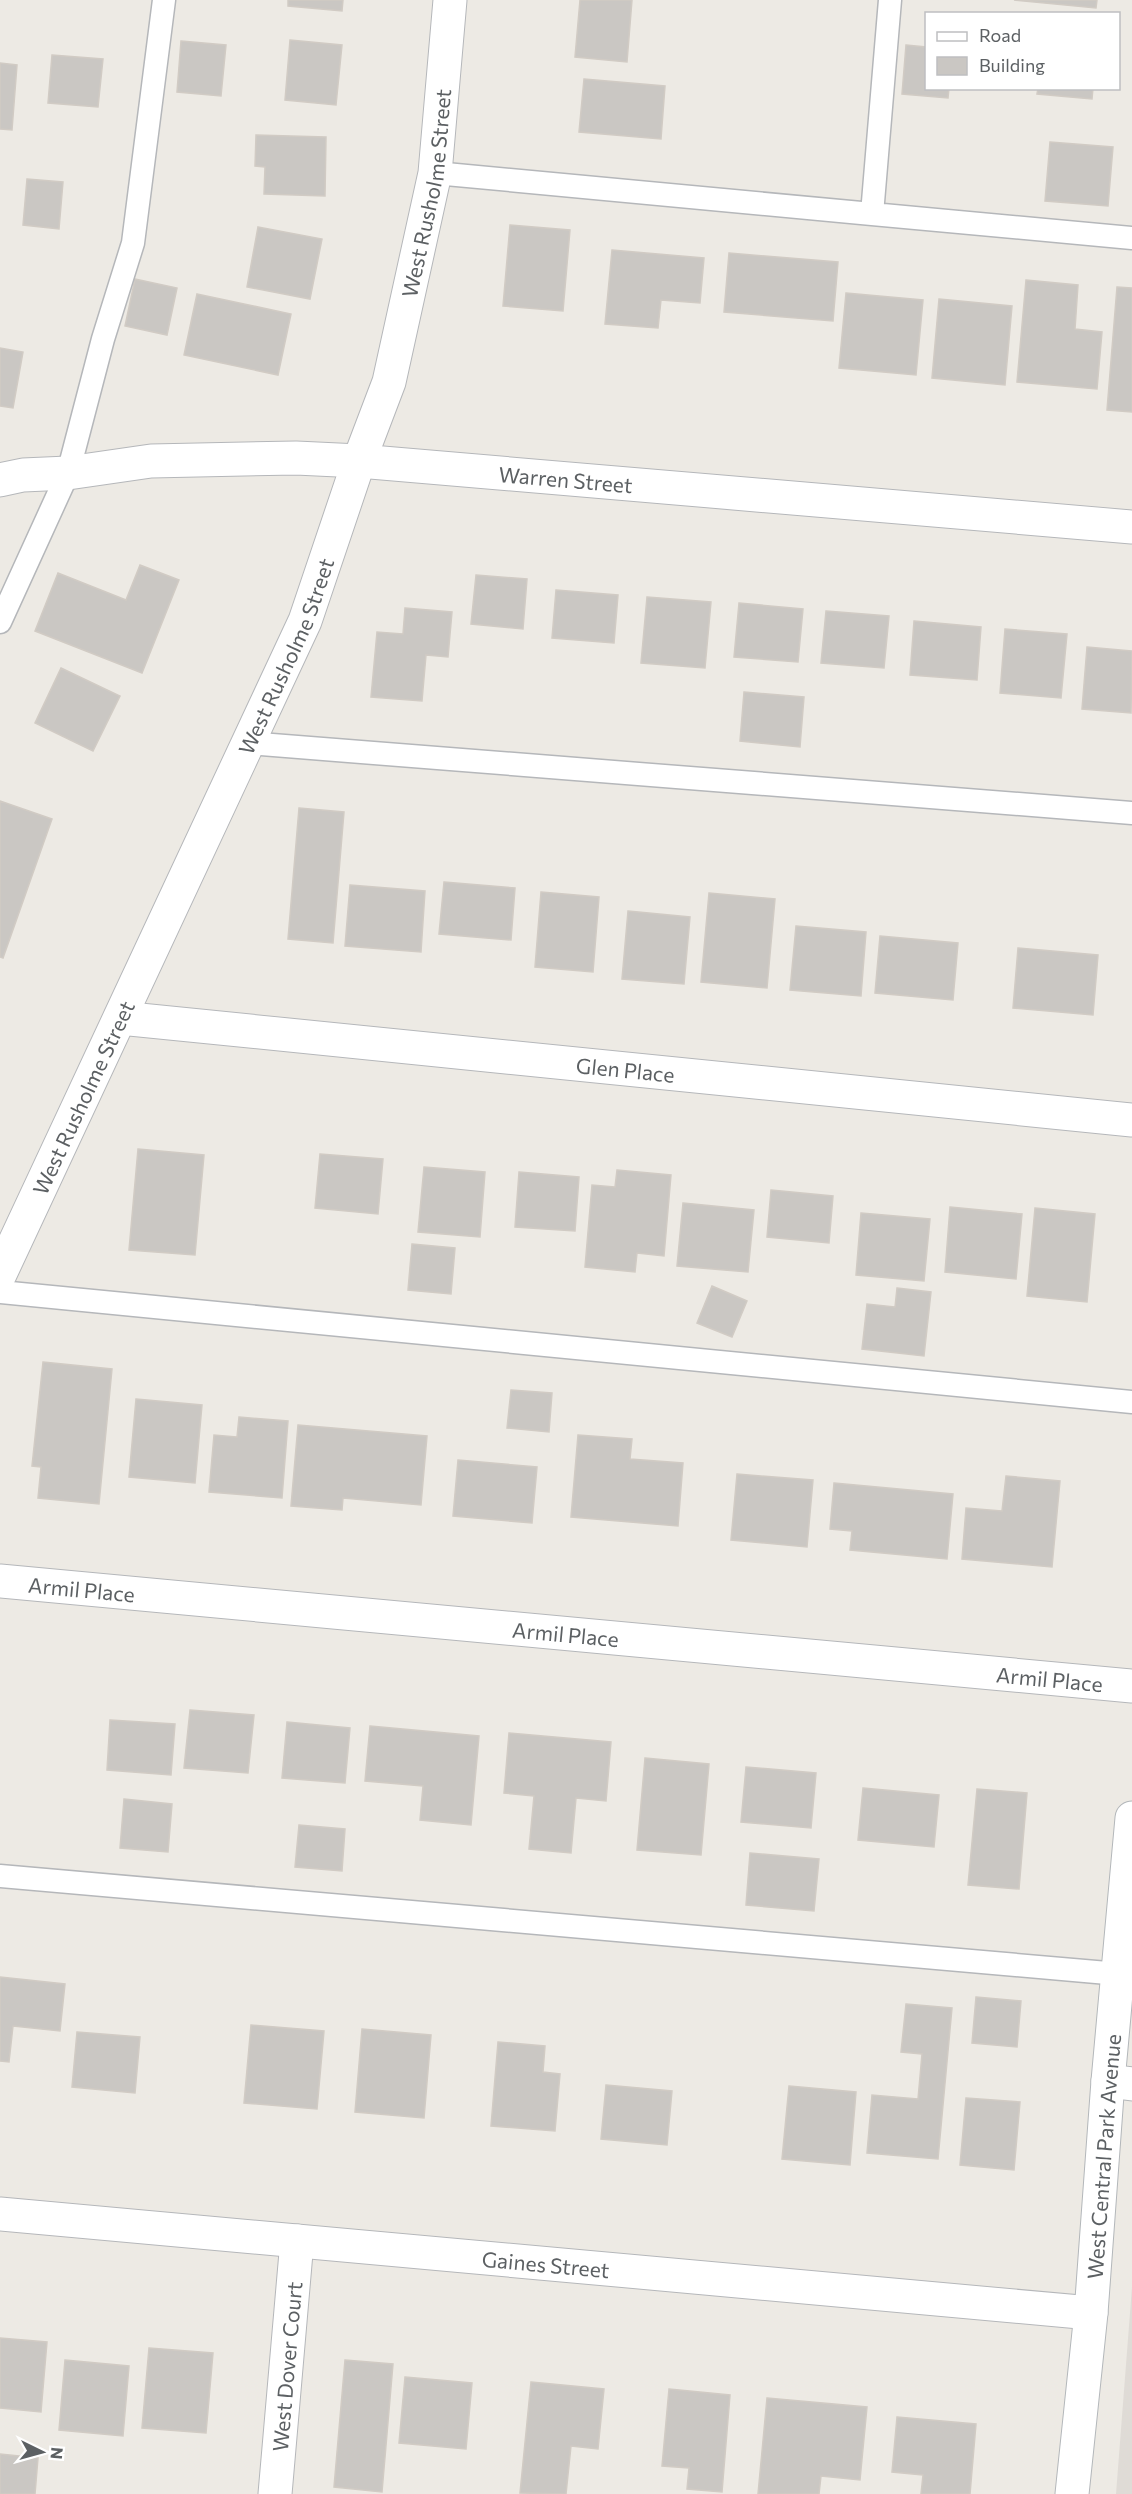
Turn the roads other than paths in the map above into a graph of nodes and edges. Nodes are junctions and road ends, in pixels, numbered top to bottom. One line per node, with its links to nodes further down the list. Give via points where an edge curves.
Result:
1 (164, 0): 8 (lane, via 133,243)
2 (450, 0): 4 (street, West Rusholme Street)
3 (890, 0): 5 (lane)
4 (435, 173): 5 (lane); 7 (street, West Rusholme Street, via 389,382)
5 (872, 214): 6 (lane)
6 (1132, 238)
7 (359, 461): 8 (street, Warren Street, via 152,461); 10 (street, Warren Street); 12 (street, West Rusholme Street, via 305,621)
8 (68, 473): 9 (street, Warren Street); 11 (lane)
9 (0, 480)
10 (1132, 527)
11 (0, 622)
12 (247, 743): 13 (lane); 14 (street, West Rusholme Street)
13 (1132, 813)
14 (120, 1018): 15 (street, Glen Place); 16 (street, West Rusholme Street)
15 (1132, 1120)
16 (0, 1274)
17 (0, 1292): 18 (lane)
18 (1132, 1402)
19 (0, 1581): 20 (street, Armil Place)
20 (1132, 1686)
21 (1132, 1818): 23 (street, West Central Park Avenue)
22 (0, 1876): 23 (lane)
23 (1119, 1974): 24 (street, West Central Park Avenue)
24 (1120, 2083): 27 (street, West Central Park Avenue)
25 (0, 2214): 26 (street, Gaines Street)
26 (297, 2241): 27 (street, Gaines Street); 28 (street, West Dover Court)
27 (1091, 2313): 29 (street, West Central Park Avenue)
28 (275, 2494)
29 (1072, 2494)

